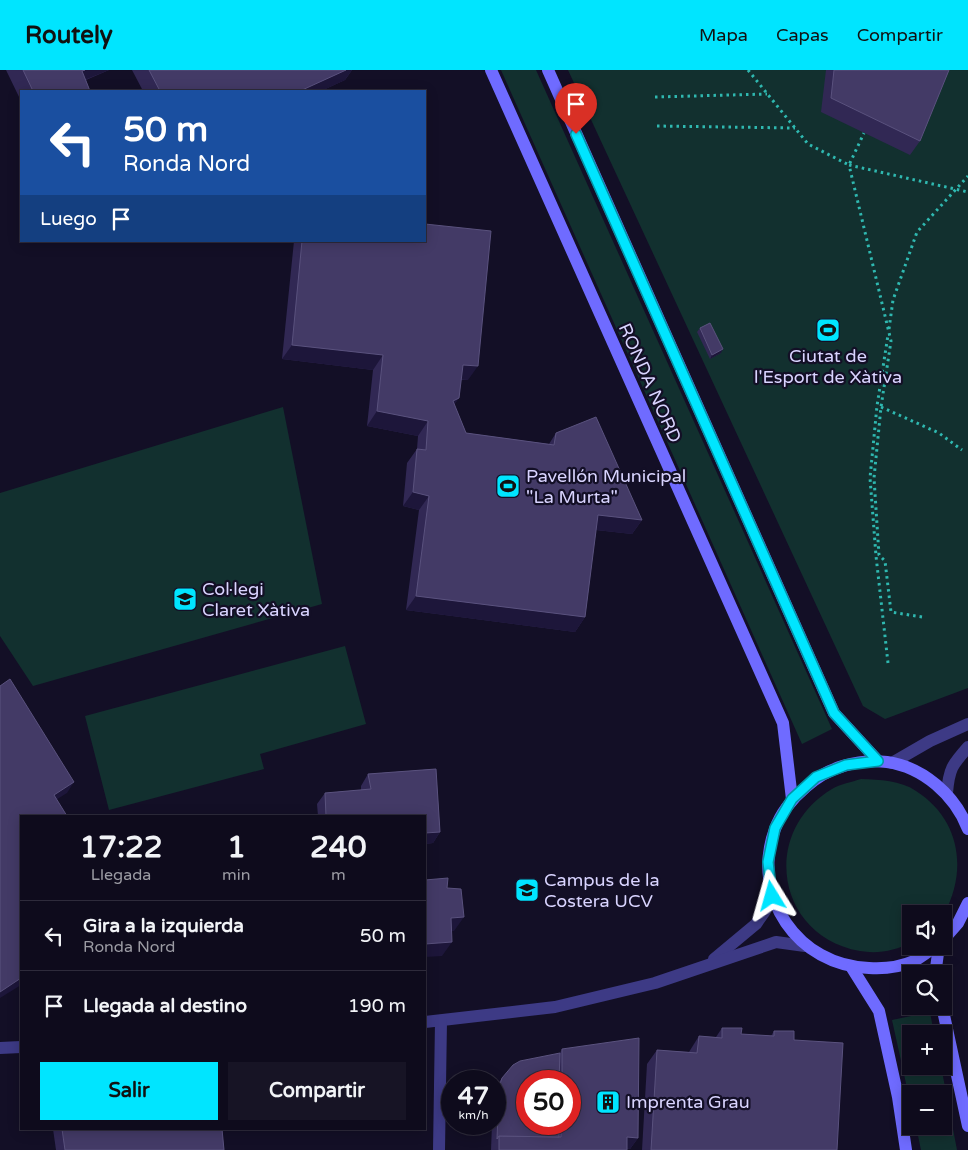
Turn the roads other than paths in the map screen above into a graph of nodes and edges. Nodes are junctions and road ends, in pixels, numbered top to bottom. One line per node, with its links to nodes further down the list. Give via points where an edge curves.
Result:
1 (491, 70): 8 (main road, RONDA NORD, via 783,723)
2 (548, 70): 5 (main road, RONDA NORD, via 834,713)
3 (968, 724): 6 (street)
4 (968, 747): 7 (street, via 953,764)
5 (878, 761): 6 (main road); 8 (main road, via 846,765 816,777)
6 (892, 763): 7 (main road, via 922,774)
7 (947, 793): 9 (main road)
8 (792, 799): 10 (main road, via 775,828 768,862)
9 (968, 829)
10 (772, 896): 13 (main road, via 785,924); 15 (street, via 756,924)
11 (968, 903): 12 (main road)
12 (952, 930)
13 (805, 946): 15 (street, via 776,942); 16 (main road, via 828,960)
14 (924, 955): 16 (main road, via 884,969)
15 (708, 964): 18 (street, via 655,983 572,1003)
16 (852, 968): 24 (main road, via 878,1011 898,1097)
17 (944, 1015): 22 (main road)
18 (441, 1021): 19 (street); 23 (street)
19 (426, 1022)
20 (20, 1047): 21 (street)
21 (0, 1048)
22 (968, 1126)
23 (439, 1150)
24 (906, 1150)

